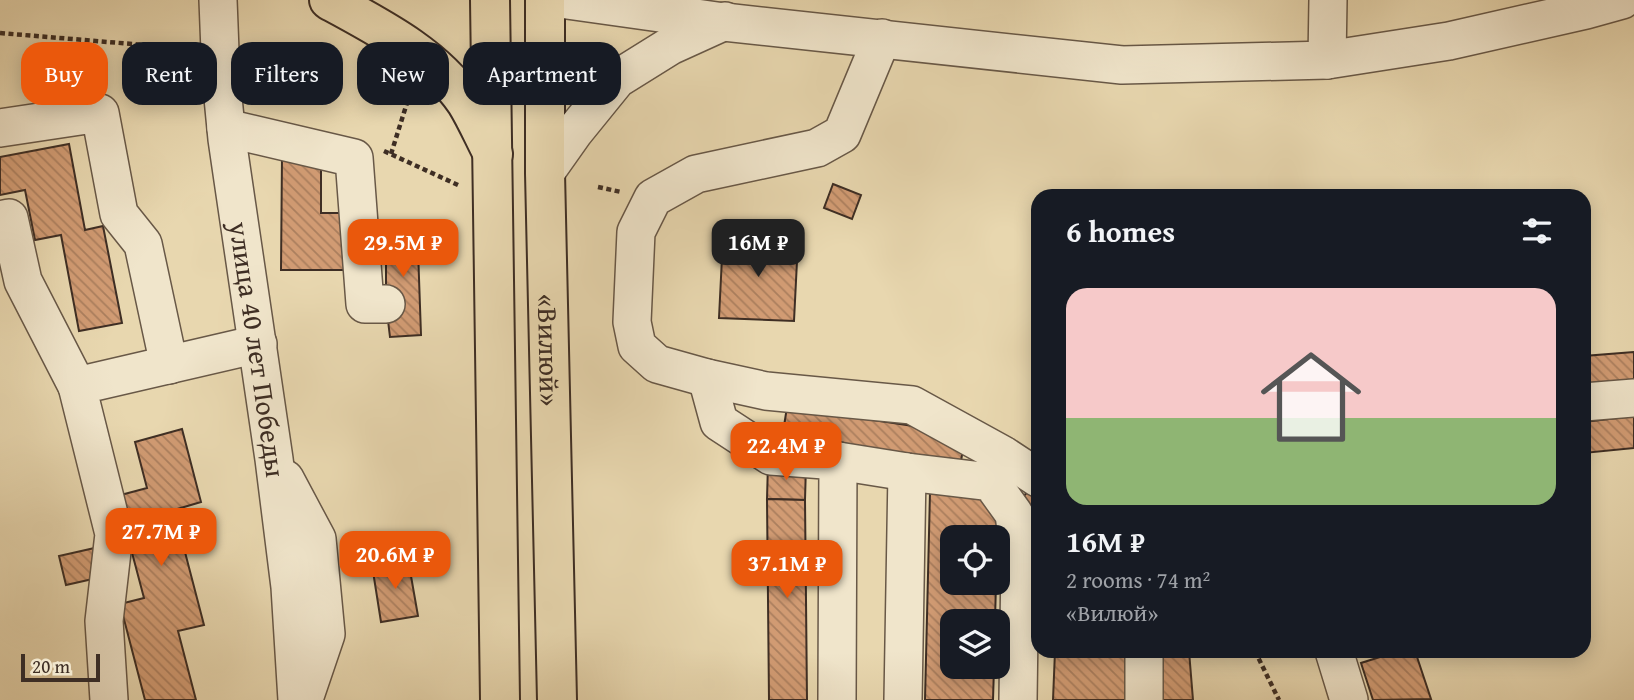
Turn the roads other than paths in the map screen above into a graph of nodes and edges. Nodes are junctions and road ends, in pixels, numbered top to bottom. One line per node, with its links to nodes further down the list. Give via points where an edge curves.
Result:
1 (218, 0): 13 (street, улица 40 лет Победы)
2 (329, 0): 14 (main road, via 388,32 435,66 466,102)
3 (490, 0): 14 (main road, «Вилюй»)
4 (545, 0): 15 (main road, «Вилюй»)
5 (567, 0): 8 (street)
6 (1328, 0): 11 (street)
7 (1622, 0): 11 (street, via 1449,41)
8 (653, 6): 9 (street)
9 (737, 11): 10 (street); 15 (street, via 617,79)
10 (882, 38): 11 (street, via 1122,65); 20 (street, via 842,134 817,148 696,174 653,198 636,232 632,322 637,346 657,364)
11 (1327, 60)
12 (0, 128): 19 (street, via 100,113 119,214 143,244)
13 (226, 128): 17 (street, via 354,158 365,304); 18 (street, улица 40 лет Победы)
14 (493, 154): 33 (main road, «Вилюй»)
15 (545, 173): 34 (main road, «Вилюй»)
16 (0, 220): 21 (street, via 9,218 23,281)
17 (386, 303)
18 (258, 344): 19 (street); 24 (street, улица 40 лет Победы)
19 (169, 365): 21 (street)
20 (708, 378): 25 (street, via 719,422 771,456); 27 (street, via 766,391 912,405)
21 (77, 386): 30 (street, via 114,534 104,621)
22 (1634, 398): 23 (street)
23 (1591, 401)
24 (274, 459): 31 (street, улица 40 лет Победы, via 290,587); 32 (street, via 317,539 326,634)
25 (838, 461): 26 (street); 35 (street)
26 (907, 472): 36 (street); 37 (street, via 991,482 1014,514 1020,559)
27 (1031, 473)
28 (1144, 658): 38 (street)
29 (1336, 658): 39 (street)
30 (109, 700)
31 (297, 700)
32 (304, 700)
33 (500, 700)
34 (557, 700)
35 (837, 700)
36 (903, 700)
37 (1018, 700)
38 (1144, 700)
39 (1349, 700)

